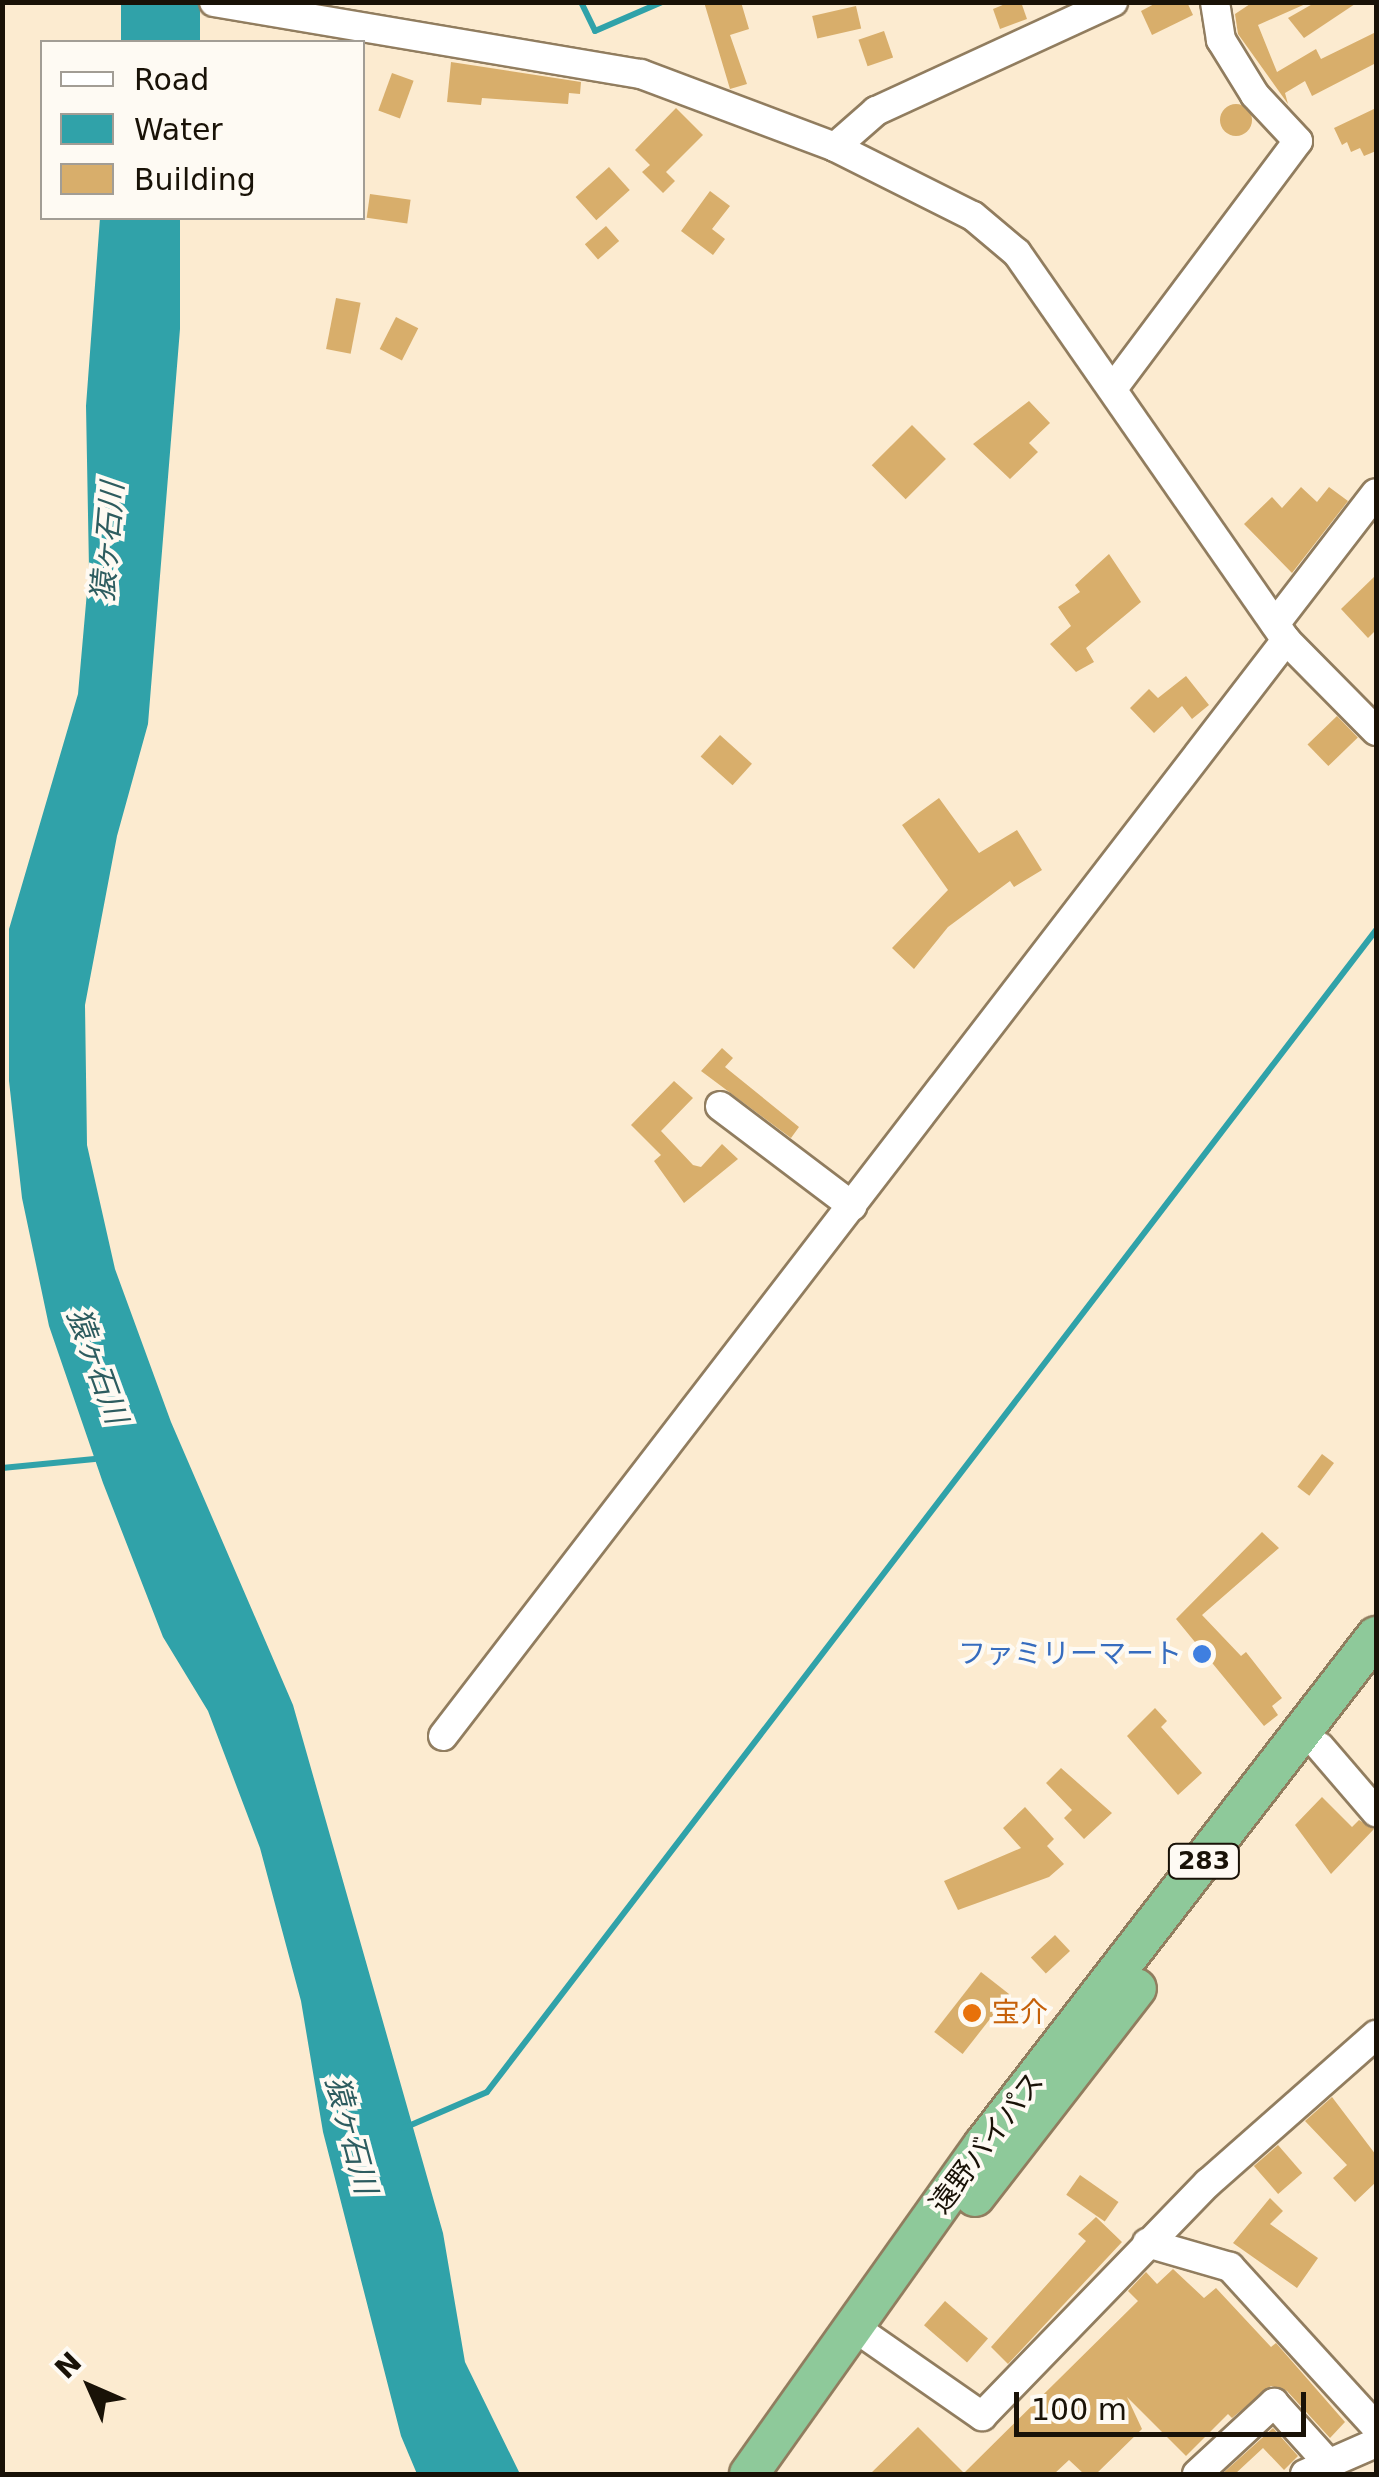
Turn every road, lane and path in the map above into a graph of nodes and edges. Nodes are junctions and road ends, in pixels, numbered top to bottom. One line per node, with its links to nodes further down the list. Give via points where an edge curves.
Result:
1 (214, 2): 4 (street, via 379,33 588,60)
2 (1113, 2): 4 (street, via 876,112)
3 (1215, 2): 5 (street, via 1221,40 1255,95 1298,141)
4 (834, 147): 5 (street, via 942,197 1017,253)
5 (1114, 387): 7 (street)
6 (1376, 493): 7 (street)
7 (1281, 632): 8 (street); 10 (street)
8 (1376, 731)
9 (720, 1106): 10 (street)
10 (852, 1206): 13 (street)
11 (1376, 1636): 22 (highway, 遠野バイパス / 283, via 984,2145)
12 (1376, 1674): 14 (highway, 遠野バイパス / 283)
13 (443, 1736)
14 (1320, 1746): 15 (street); 18 (highway, 遠野バイパス / 283, via 1053,2101)
15 (1376, 1812)
16 (1376, 2035): 17 (street)
17 (1147, 2243): 18 (street, via 982,2416); 19 (street, via 1230,2266)
18 (864, 2334): 22 (highway, 遠野バイパス / 283)
19 (1376, 2427)
20 (1376, 2443): 21 (street)
21 (1317, 2469): 23 (street, via 1274,2403)
22 (752, 2471)
23 (1196, 2474)

